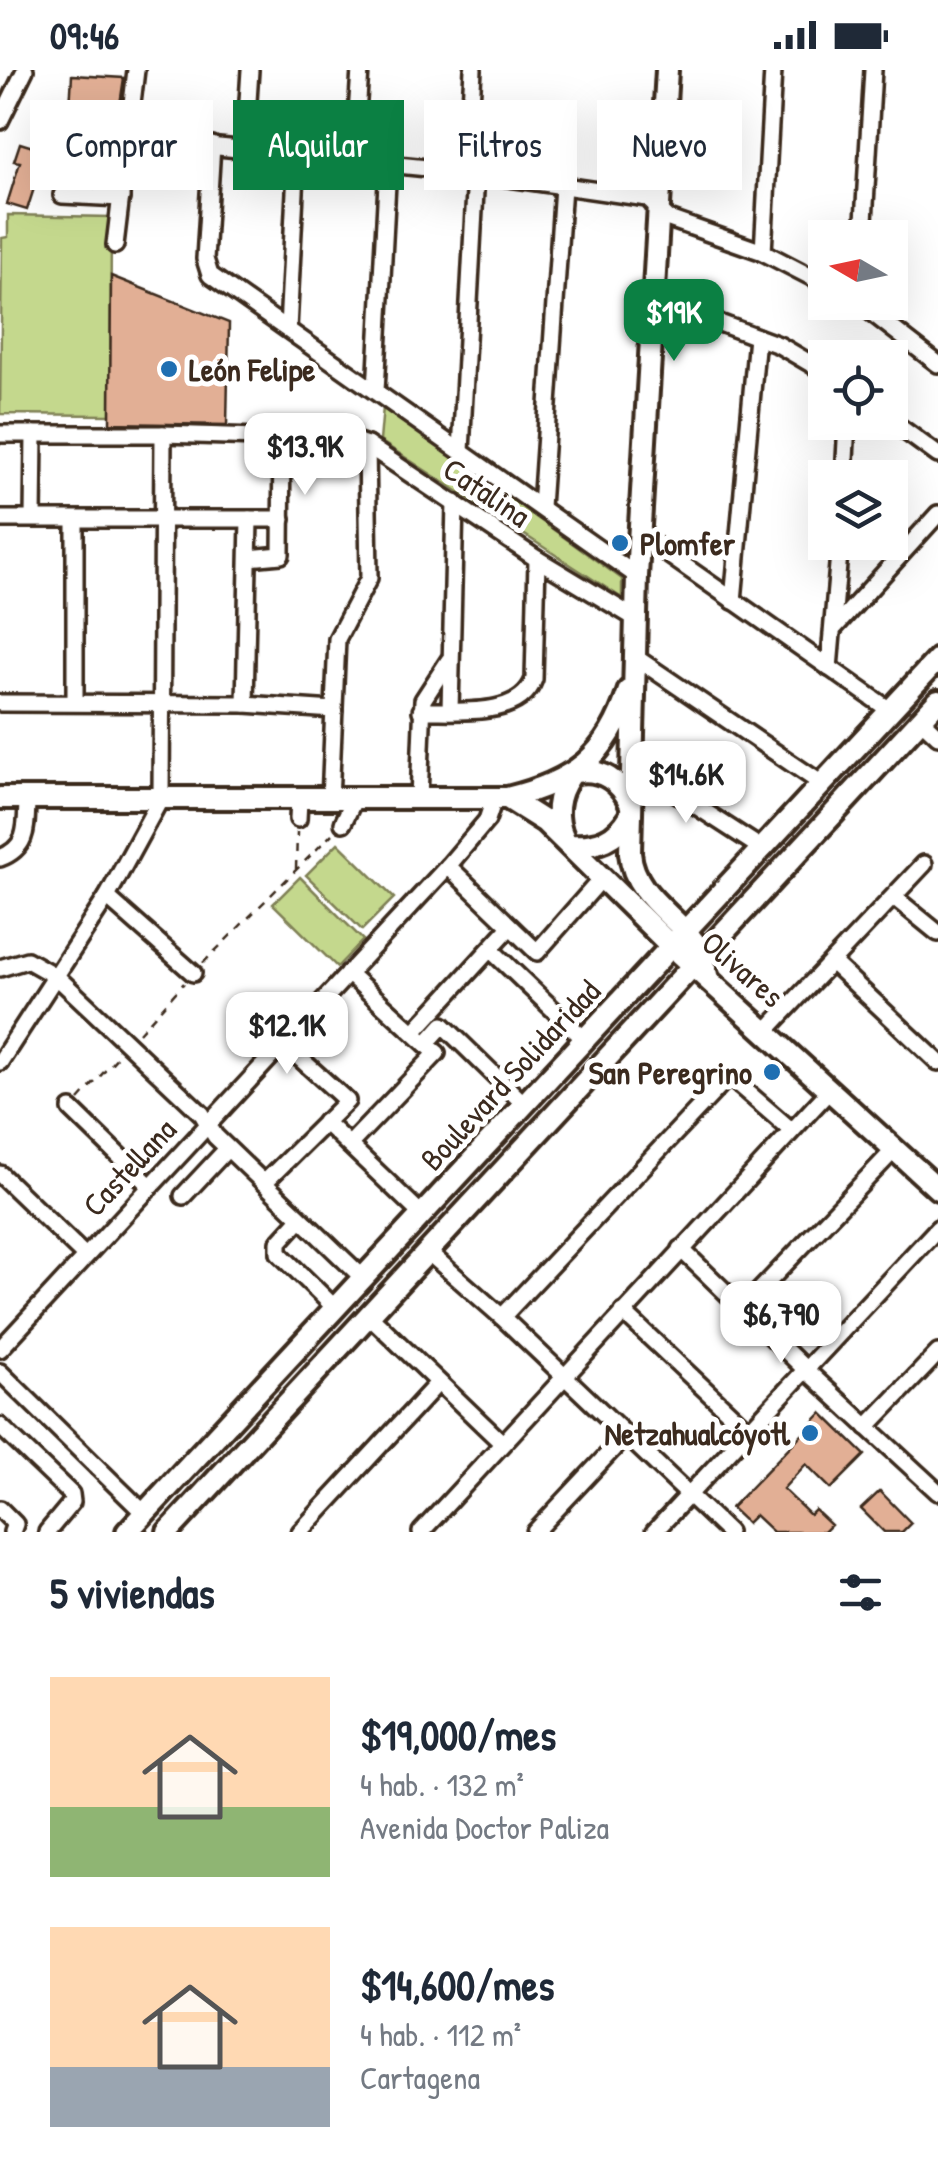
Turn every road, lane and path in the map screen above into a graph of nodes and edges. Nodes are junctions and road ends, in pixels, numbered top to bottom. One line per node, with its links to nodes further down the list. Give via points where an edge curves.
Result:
1 (25, 70): 13 (street)
2 (136, 70): 9 (street)
3 (250, 70): 10 (street)
4 (360, 70): 11 (street)
5 (472, 70): 12 (street)
6 (667, 70): 23 (main road)
7 (773, 70): 26 (street)
8 (873, 70): 24 (street)
9 (132, 100)
10 (248, 100)
11 (358, 100)
12 (472, 100)
13 (0, 121)
14 (577, 188): 23 (street, via 648,198)
15 (122, 190): 22 (street)
16 (210, 190): 30 (street, via 206,268)
17 (295, 190): 30 (street)
18 (387, 190): 34 (street)
19 (471, 190): 41 (street)
20 (563, 190): 44 (street)
21 (62, 196): 22 (street)
22 (121, 198): 25 (street)
23 (658, 207): 26 (street, via 669,219); 28 (main road)
24 (864, 220)
25 (116, 245)
26 (763, 252): 27 (street)
27 (808, 275)
28 (652, 298): 31 (street); 52 (main road)
29 (881, 320): 33 (street)
30 (288, 330): 34 (street)
31 (758, 337): 32 (street); 57 (street)
32 (808, 360)
33 (938, 364)
34 (376, 391): 41 (street)
35 (908, 433): 42 (street)
36 (0, 434): 37 (street, Catalina)
37 (34, 434): 38 (street, Catalina); 46 (street)
38 (163, 434): 39 (street, Catalina); 51 (street)
39 (282, 436): 40 (street, Catalina); 49 (street)
40 (367, 445): 43 (street, Catalina); 69 (street, via 368,578 337,638)
41 (461, 450): 44 (street)
42 (938, 455)
43 (455, 502): 54 (street, Catalina); 60 (street)
44 (542, 507): 56 (street)
45 (938, 514): 59 (street)
46 (33, 518): 47 (street); 50 (street)
47 (0, 519)
48 (248, 519): 49 (street); 51 (street); 53 (street)
49 (282, 519): 53 (street, via 280,555)
50 (75, 520): 51 (street); 65 (street)
51 (163, 520): 67 (street)
52 (640, 534): 56 (main road); 57 (street)
53 (249, 558): 68 (street)
54 (537, 559): 58 (street, Catalina); 70 (street, via 530,689 508,706)
55 (839, 560): 59 (street)
56 (637, 576): 58 (main road)
57 (734, 601): 63 (street)
58 (636, 618): 62 (main road)
59 (835, 628): 63 (street)
60 (450, 657): 70 (street); 71 (street)
61 (938, 659): 72 (main road, Boulevard Solidaridad)
62 (635, 663): 75 (main road); 76 (main road, via 614,730); 77 (street)
63 (829, 668): 72 (street)
64 (938, 701): 73 (main road, Boulevard Solidaridad)
65 (75, 702): 66 (street); 67 (street)
66 (0, 703)
67 (161, 704): 68 (street); 79 (street)
68 (245, 704): 69 (street)
69 (334, 710): 83 (street)
70 (450, 710): 71 (street)
71 (422, 711): 80 (street)
72 (891, 711): 77 (main road, Boulevard Solidaridad)
73 (921, 720): 74 (street); 104 (main road, Boulevard Solidaridad)
74 (938, 736)
75 (633, 765): 86 (main road); 89 (street)
76 (573, 774): 82 (main road); 86 (main road, via 611,778); 88 (main road, via 558,802)
77 (822, 784): 89 (main road, Boulevard Solidaridad)
78 (0, 798): 81 (main road)
79 (161, 798): 81 (main road); 85 (main road); 95 (street)
80 (419, 798): 82 (main road); 84 (main road)
81 (27, 799): 90 (street, via 24,840)
82 (501, 799): 88 (main road, Olivares, via 534,813); 92 (street, Castellana)
83 (330, 800): 84 (main road); 85 (main road)
84 (354, 800): 87 (street)
85 (298, 809): 93 (path)
86 (630, 811): 88 (main road, via 609,840); 98 (main road, via 632,867)
87 (343, 823): 93 (path)
88 (567, 842): 94 (main road, Olivares)
89 (764, 850): 96 (main road, Boulevard Solidaridad)
90 (0, 858)
91 (924, 864): 97 (street)
92 (448, 866): 99 (street); 107 (street, Castellana)
93 (296, 871): 106 (path)
94 (603, 877): 99 (street, via 538,952); 101 (main road, Olivares)
95 (107, 897): 106 (street); 108 (street)
96 (716, 898): 98 (main road, via 680,907); 101 (main road, Boulevard Solidaridad)
97 (895, 898): 100 (street); 103 (street)
98 (653, 899): 101 (main road)
99 (510, 928): 102 (street)
100 (938, 933)
101 (678, 940): 104 (main road, Olivares); 111 (main road, Boulevard Solidaridad)
102 (491, 950): 110 (street); 111 (street)
103 (832, 962): 109 (street); 115 (street)
104 (700, 964): 109 (main road, Olivares); 134 (main road, Boulevard Solidaridad)
105 (0, 968): 108 (street, via 34,962)
106 (193, 973): 113 (path)
107 (348, 973): 110 (street); 112 (street, Castellana)
108 (57, 977): 113 (street); 114 (street)
109 (767, 1030): 116 (main road, Olivares)
110 (420, 1038): 117 (street, via 444,1025); 122 (street, via 437,1053)
111 (584, 1039): 117 (main road, Boulevard Solidaridad)
112 (282, 1042): 119 (street, Castellana); 120 (street, via 347,1101)
113 (128, 1044): 118 (path); 119 (street)
114 (0, 1062)
115 (938, 1062)
116 (829, 1091): 121 (street); 124 (main road, Olivares)
117 (517, 1096): 130 (main road, Boulevard Solidaridad)
118 (71, 1108): 127 (street)
119 (208, 1122): 123 (street); 127 (street, Castellana)
120 (326, 1122): 122 (street); 126 (street)
121 (791, 1130): 133 (street); 141 (street, via 729,1078)
122 (349, 1145): 130 (street)
123 (227, 1149): 126 (street); 129 (street)
124 (895, 1149): 128 (main road, Olivares); 138 (street)
125 (0, 1174): 135 (street)
126 (264, 1183): 131 (street)
127 (149, 1185): 135 (street, Castellana)
128 (938, 1189)
129 (183, 1196)
130 (421, 1214): 136 (main road, Boulevard Solidaridad)
131 (300, 1219): 136 (street); 137 (street, via 279,1242 279,1252)
132 (938, 1228): 145 (street)
133 (681, 1249): 138 (street); 139 (street)
134 (428, 1252): 140 (main road, Boulevard Solidaridad); 141 (street)
135 (85, 1256): 142 (street, Castellana)
136 (362, 1277): 137 (main road, Boulevard Solidaridad)
137 (334, 1307): 157 (main road, Boulevard Solidaridad)
138 (743, 1308): 145 (street)
139 (622, 1312): 147 (street); 151 (street)
140 (370, 1316): 148 (street); 161 (main road, Boulevard Solidaridad)
141 (502, 1317): 147 (street)
142 (1, 1346)
143 (938, 1353): 146 (street)
144 (0, 1372): 157 (street)
145 (807, 1372): 150 (street); 151 (street)
146 (932, 1372): 150 (street)
147 (563, 1378): 152 (street); 153 (street)
148 (437, 1384): 153 (street); 162 (street)
149 (0, 1426): 159 (street, via 72,1494)
150 (867, 1427): 154 (street)
151 (750, 1431): 155 (street)
152 (625, 1436): 155 (street); 164 (street)
153 (501, 1442): 163 (street)
154 (938, 1492)
155 (688, 1495): 165 (street); 166 (street)
156 (0, 1509): 158 (street, via 15,1524)
157 (149, 1522): 160 (main road, Boulevard Solidaridad)
158 (12, 1532)
159 (47, 1532)
160 (127, 1532)
161 (168, 1532)
162 (300, 1532)
163 (420, 1532)
164 (535, 1532)
165 (654, 1532)
166 (728, 1532)

